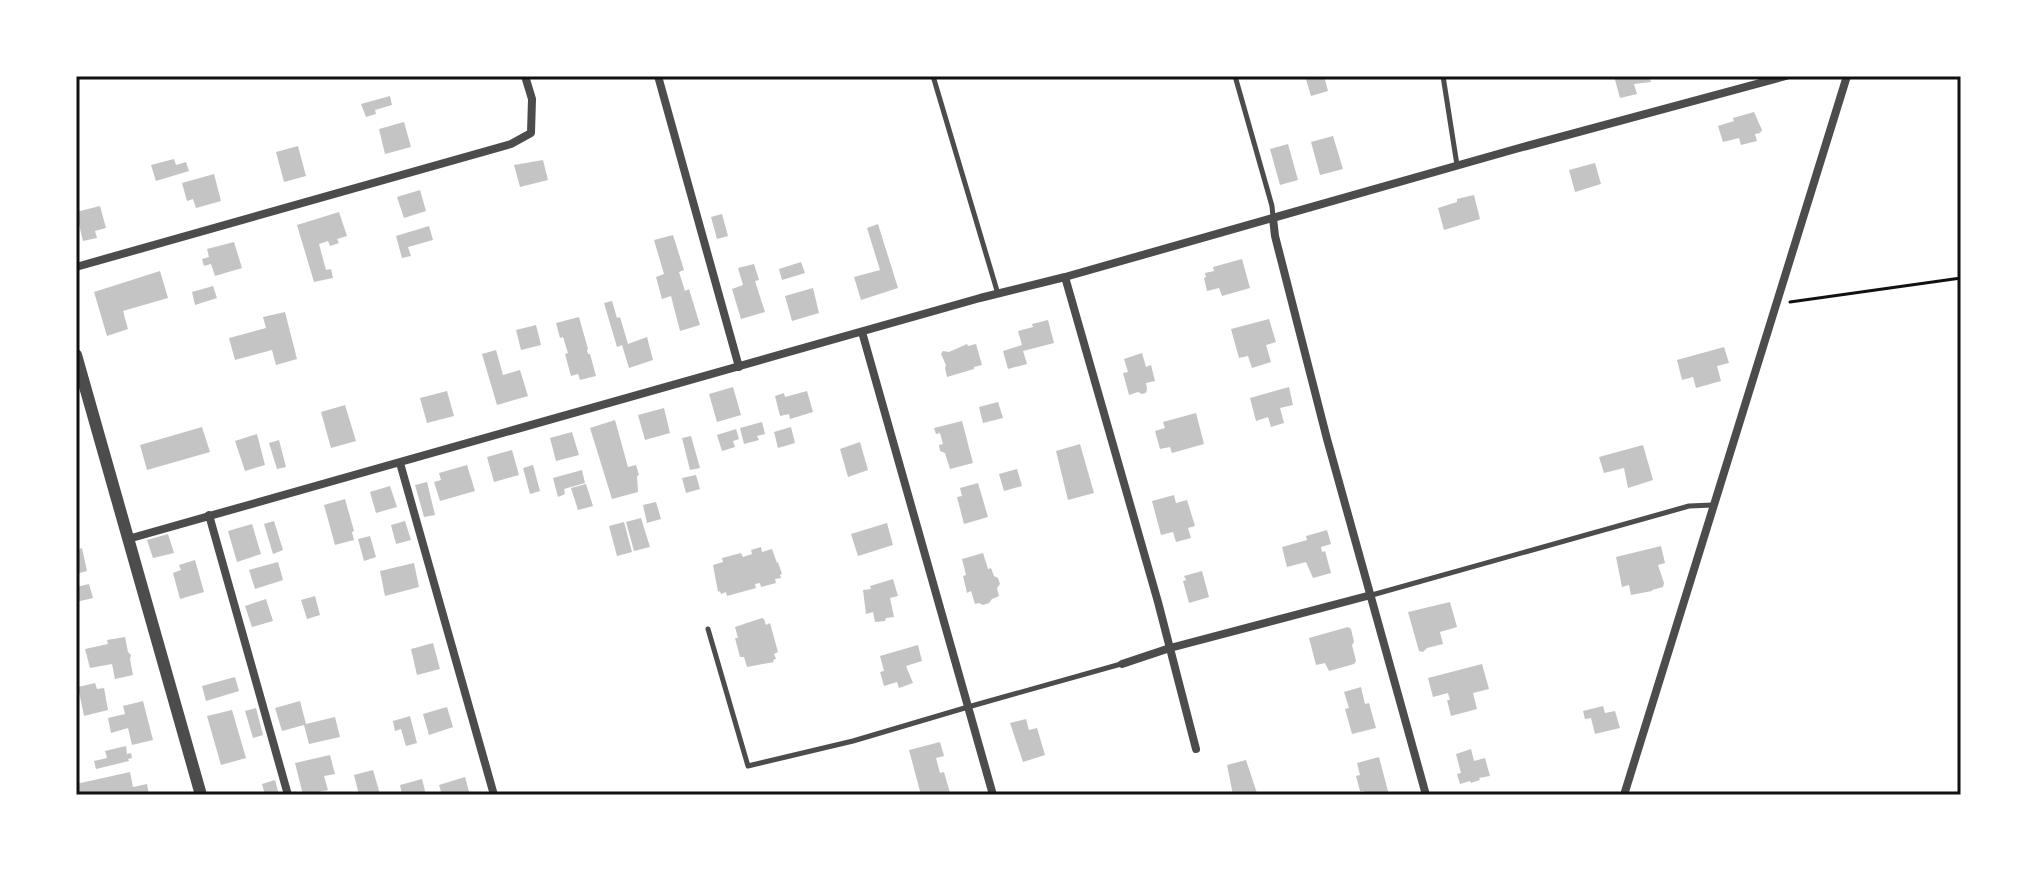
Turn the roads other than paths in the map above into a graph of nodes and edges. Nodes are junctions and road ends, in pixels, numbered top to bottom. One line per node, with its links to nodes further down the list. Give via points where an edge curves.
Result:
1 (525, 76): 10 (street, via 532,99 531,133 511,144)
2 (658, 76): 15 (street)
3 (933, 76): 12 (lane)
4 (1235, 76): 9 (lane)
5 (1443, 76): 8 (lane)
6 (1786, 76): 8 (street)
7 (1843, 77): 17 (street)
8 (1457, 166): 9 (street)
9 (1273, 218): 11 (street); 20 (street)
10 (76, 267)
11 (1065, 277): 12 (street); 22 (street)
12 (998, 294): 13 (street)
13 (862, 332): 15 (street); 24 (street)
14 (76, 355): 19 (street)
15 (739, 367): 16 (street)
16 (400, 463): 18 (street); 28 (street)
17 (1714, 505): 20 (lane, via 1689,506); 31 (street)
18 (209, 515): 19 (street); 27 (street)
19 (128, 539): 26 (street)
20 (1371, 595): 22 (street); 30 (street)
21 (708, 629): 24 (lane, via 748,766)
22 (1170, 648): 23 (street); 25 (street)
23 (1122, 664): 24 (lane)
24 (968, 707): 29 (street)
25 (1196, 749)
26 (201, 795)
27 (288, 795)
28 (494, 795)
29 (993, 795)
30 (1426, 795)
31 (1624, 795)

